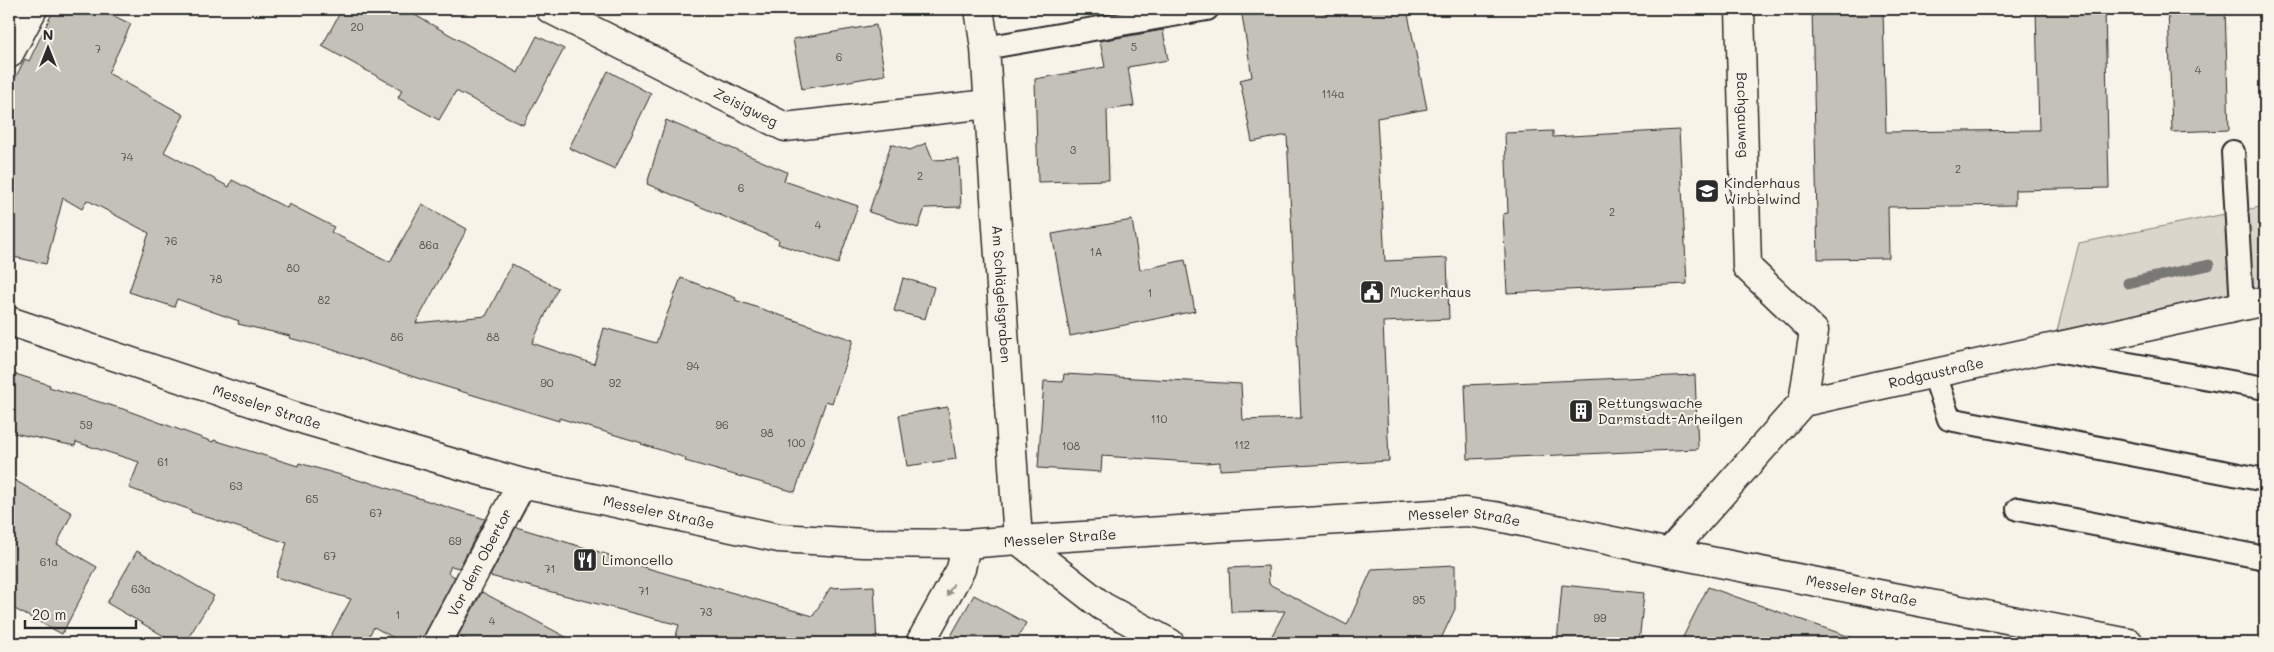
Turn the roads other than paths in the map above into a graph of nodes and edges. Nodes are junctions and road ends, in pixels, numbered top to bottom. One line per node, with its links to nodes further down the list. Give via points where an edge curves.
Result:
1 (33, 9): 7 (street)
2 (550, 9): 8 (street, Zeisigweg, via 785,127)
3 (979, 9): 6 (street, Am Schlägelsgraben)
4 (1207, 9): 6 (lane)
5 (1740, 9): 15 (street, Bachgauweg, via 1747,267 1814,331)
6 (986, 48): 8 (street, Am Schlägelsgraben)
7 (9, 54)
8 (988, 104): 19 (street, Am Schlägelsgraben)
9 (2233, 152): 10 (lane)
10 (2254, 304): 12 (street, Rodgaustraße)
11 (9, 321): 17 (street, Messeler Straße, via 305,420)
12 (2045, 350): 13 (street, Rodgaustraße); 14 (lane)
13 (1934, 374): 15 (street, Rodgaustraße); 16 (lane, via 1949,419)
14 (2265, 388)
15 (1803, 402): 21 (street)
16 (2265, 480)
17 (522, 483): 20 (street, Messeler Straße, via 779,538); 23 (street, Vor dem Obertor)
18 (2018, 509): 22 (lane)
19 (1018, 540): 20 (street, Messeler Straße); 21 (street, Messeler Straße, via 1466,512); 25 (street, via 1102,606)
20 (966, 544): 24 (street, one-way to 24, via 961,569)
21 (1669, 553): 26 (street, Messeler Straße)
22 (2265, 558)
23 (437, 643)
24 (920, 643)
25 (1170, 643)
26 (2129, 643)

